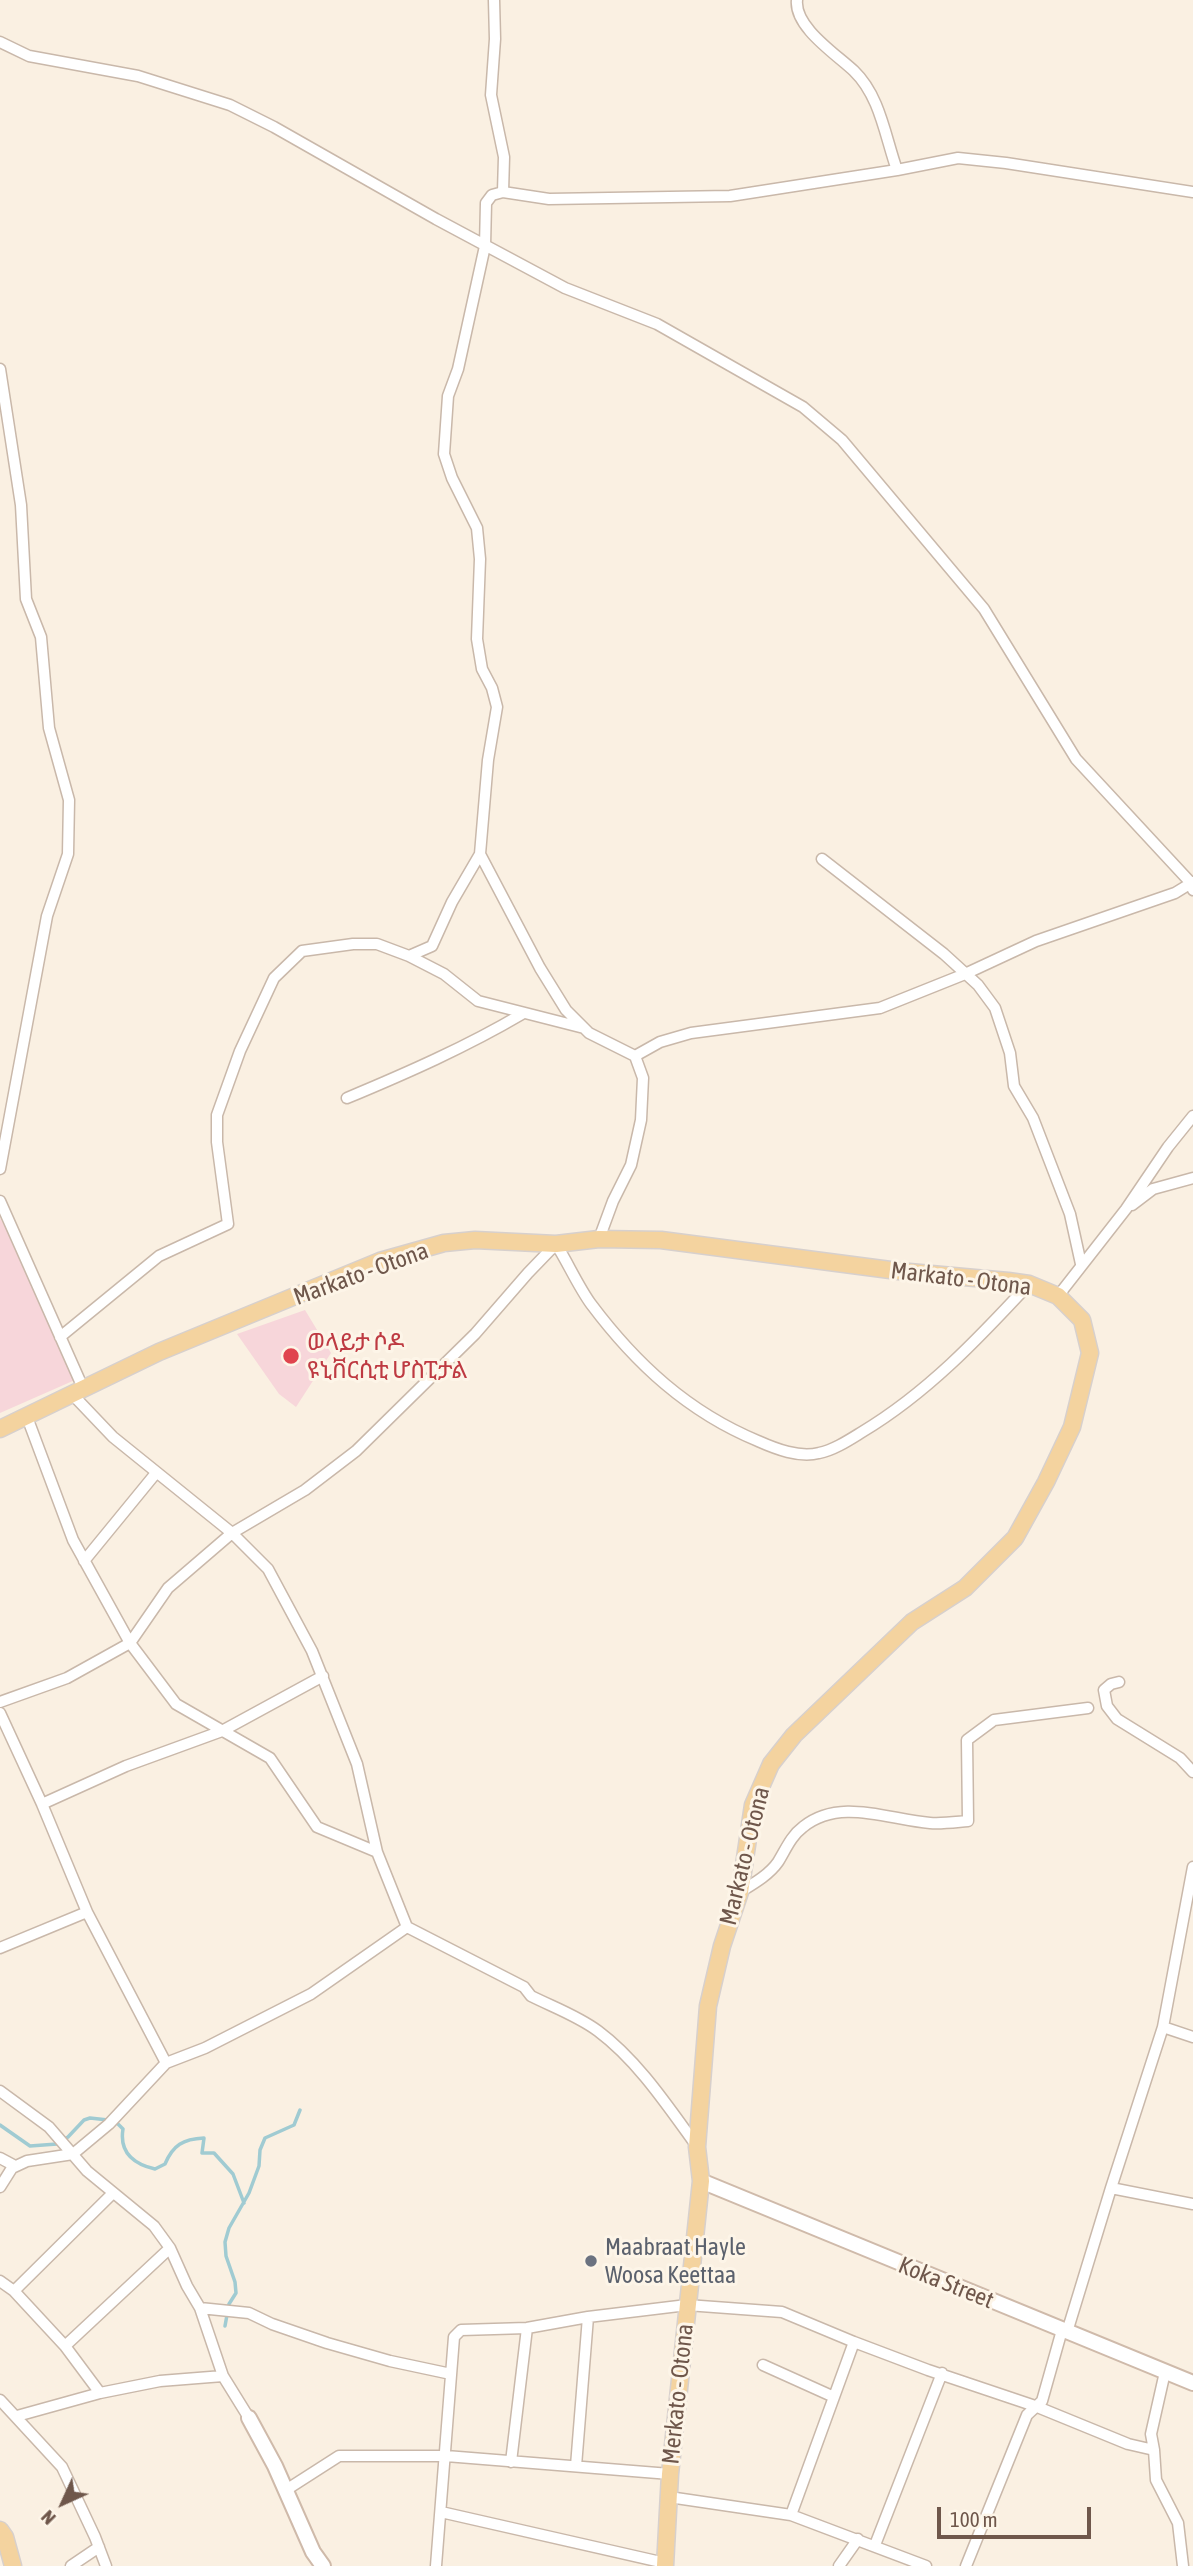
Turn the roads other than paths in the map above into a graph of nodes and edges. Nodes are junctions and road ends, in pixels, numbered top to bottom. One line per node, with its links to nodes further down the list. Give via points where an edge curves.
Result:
1 (494, 0): 5 (street, via 491,95 504,156)
2 (797, 0): 4 (street, via 808,28 869,87)
3 (0, 42): 7 (street, via 29,56 138,76 230,105)
4 (897, 170): 5 (street, via 730,196 549,199); 6 (street, via 958,158)
5 (503, 192): 7 (street, via 485,203)
6 (1193, 192)
7 (485, 246): 9 (street, via 448,396 444,454 477,528 477,639 482,669 497,707); 11 (street, via 565,288 657,324 803,407 842,440 984,609 1076,759)
8 (0, 369): 19 (street, via 21,505 26,599 41,637 49,728 69,800 68,855 47,916)
9 (480, 854): 12 (street, via 432,946); 15 (street, via 540,968 566,1010)
10 (821, 859): 13 (street)
11 (1192, 885): 13 (street, via 1037,941)
12 (409, 956): 14 (street, via 444,974 478,1001); 28 (street, via 377,944 302,951 274,978 217,1115 228,1224 159,1256)
13 (965, 974): 16 (street, via 880,1007 691,1033); 25 (street, via 995,1008 1010,1053 1014,1086 1032,1118 1070,1214)
14 (522, 1014): 15 (street); 17 (street, via 424,1066)
15 (584, 1028): 16 (street)
16 (635, 1056): 23 (street, via 643,1078 641,1120 631,1165)
17 (347, 1098)
18 (1193, 1116): 22 (street)
19 (0, 1169)
20 (1193, 1178): 22 (street, via 1153,1189)
21 (0, 1201): 28 (street)
22 (1126, 1209): 25 (street)
23 (598, 1239): 24 (main road, Markato - Otona); 26 (main road, Markato - Otona, via 661,1240)
24 (556, 1244): 26 (street, via 590,1303 652,1374 701,1413 733,1431 782,1451 817,1454 891,1415 968,1350); 29 (main road, Markato - Otona, via 444,1243 380,1261 159,1352); 33 (street, via 475,1334 356,1451 305,1490)
25 (1081, 1264): 27 (street)
26 (1029, 1284): 27 (main road, Markato - Otona)
27 (1058, 1296): 46 (main road, Markato - Otona, via 1082,1320 1090,1353 1072,1427 1046,1482 1015,1538 965,1588 912,1622 794,1735 771,1764 753,1805)
28 (60, 1337): 29 (street)
29 (77, 1391): 30 (main road, Markato - Otona); 32 (street, via 113,1437)
30 (27, 1417): 31 (main road, Markato - Otona); 34 (street)
31 (0, 1429)
32 (156, 1473): 33 (street); 34 (street)
33 (232, 1533): 35 (street, via 168,1588); 36 (street, via 268,1569)
34 (84, 1561): 35 (street)
35 (130, 1643): 38 (street, via 67,1678); 41 (street, via 176,1704)
36 (323, 1676): 41 (street); 44 (street, via 357,1764)
37 (1119, 1682): 42 (street, via 1104,1690 1107,1706 1117,1719 1180,1758)
38 (0, 1702)
39 (1088, 1708): 46 (street, via 994,1720 967,1740 968,1821 932,1824 847,1811 825,1816 804,1826 776,1864)
40 (0, 1713): 43 (street)
41 (222, 1731): 43 (street, via 126,1766); 44 (street, via 270,1758 317,1827)
42 (1193, 1772)
43 (42, 1804): 47 (street)
44 (377, 1852): 48 (street)
45 (1193, 1867): 50 (street)
46 (740, 1892): 54 (main road, Markato - Otona, via 708,2006)
47 (87, 1912): 49 (street); 52 (street)
48 (407, 1927): 52 (street, via 311,1994 205,2049); 54 (street, via 596,2030 621,2051)
49 (0, 1948)
50 (1163, 2027): 51 (street); 60 (street)
51 (1193, 2038)
52 (166, 2063): 55 (street, via 109,2124)
53 (0, 2091): 55 (street, via 49,2127)
54 (697, 2147): 58 (main road, Markato - Otona)
55 (73, 2154): 57 (street); 61 (street)
56 (0, 2158): 57 (street)
57 (15, 2166): 59 (street)
58 (701, 2181): 66 (main road, Merkato - Otona); 70 (main road, Koka Street)
59 (0, 2187)
60 (1111, 2188): 62 (street); 70 (street)
61 (113, 2193): 63 (street, via 154,2225); 65 (street)
62 (1193, 2204)
63 (170, 2248): 67 (street); 72 (street)
64 (0, 2281): 65 (street)
65 (13, 2291): 72 (street)
66 (687, 2305): 68 (street); 71 (street, via 782,2312); 89 (main road, Merkato - Otona)
67 (200, 2308): 76 (street, via 249,2313 390,2361); 77 (street)
68 (588, 2317): 69 (street); 88 (street)
69 (527, 2328): 76 (street, via 457,2332); 87 (street)
70 (1065, 2331): 74 (main road, Koka Street); 82 (street, via 1041,2401)
71 (853, 2342): 75 (street); 80 (street)
72 (65, 2346): 79 (street)
73 (763, 2365): 80 (street)
74 (1165, 2371): 78 (main road, Koka Street); 85 (street, via 1151,2434)
75 (942, 2373): 82 (street); 96 (street)
76 (452, 2374): 86 (street)
77 (223, 2376): 79 (street, via 160,2381); 84 (street)
78 (1193, 2383)
79 (100, 2393): 83 (street)
80 (834, 2397): 93 (street)
81 (0, 2400): 83 (street)
82 (1035, 2406): 85 (street); 107 (street, via 1027,2415)
83 (16, 2416): 97 (street, via 62,2467)
84 (249, 2418): 90 (main road)
85 (1154, 2450): 108 (street, via 1156,2480 1178,2523)
86 (446, 2456): 87 (street); 90 (street, via 339,2456); 92 (street)
87 (511, 2462): 88 (street)
88 (576, 2466): 89 (street)
89 (670, 2474): 91 (main road, Merkato - Otona)
90 (286, 2490): 103 (main road)
91 (669, 2497): 93 (street); 99 (main road, Merkato - Otona)
92 (441, 2512): 99 (street); 104 (street)
93 (791, 2515): 95 (street)
94 (0, 2530): 100 (main road)
95 (858, 2539): 96 (street); 105 (street)
96 (875, 2545): 98 (street)
97 (99, 2547): 101 (street); 102 (street)
98 (895, 2561): 106 (street)
99 (665, 2565)
100 (13, 2566)
101 (71, 2566)
102 (106, 2566)
103 (323, 2566)
104 (436, 2566)
105 (839, 2566)
106 (926, 2566)
107 (966, 2566)
108 (1183, 2566)

